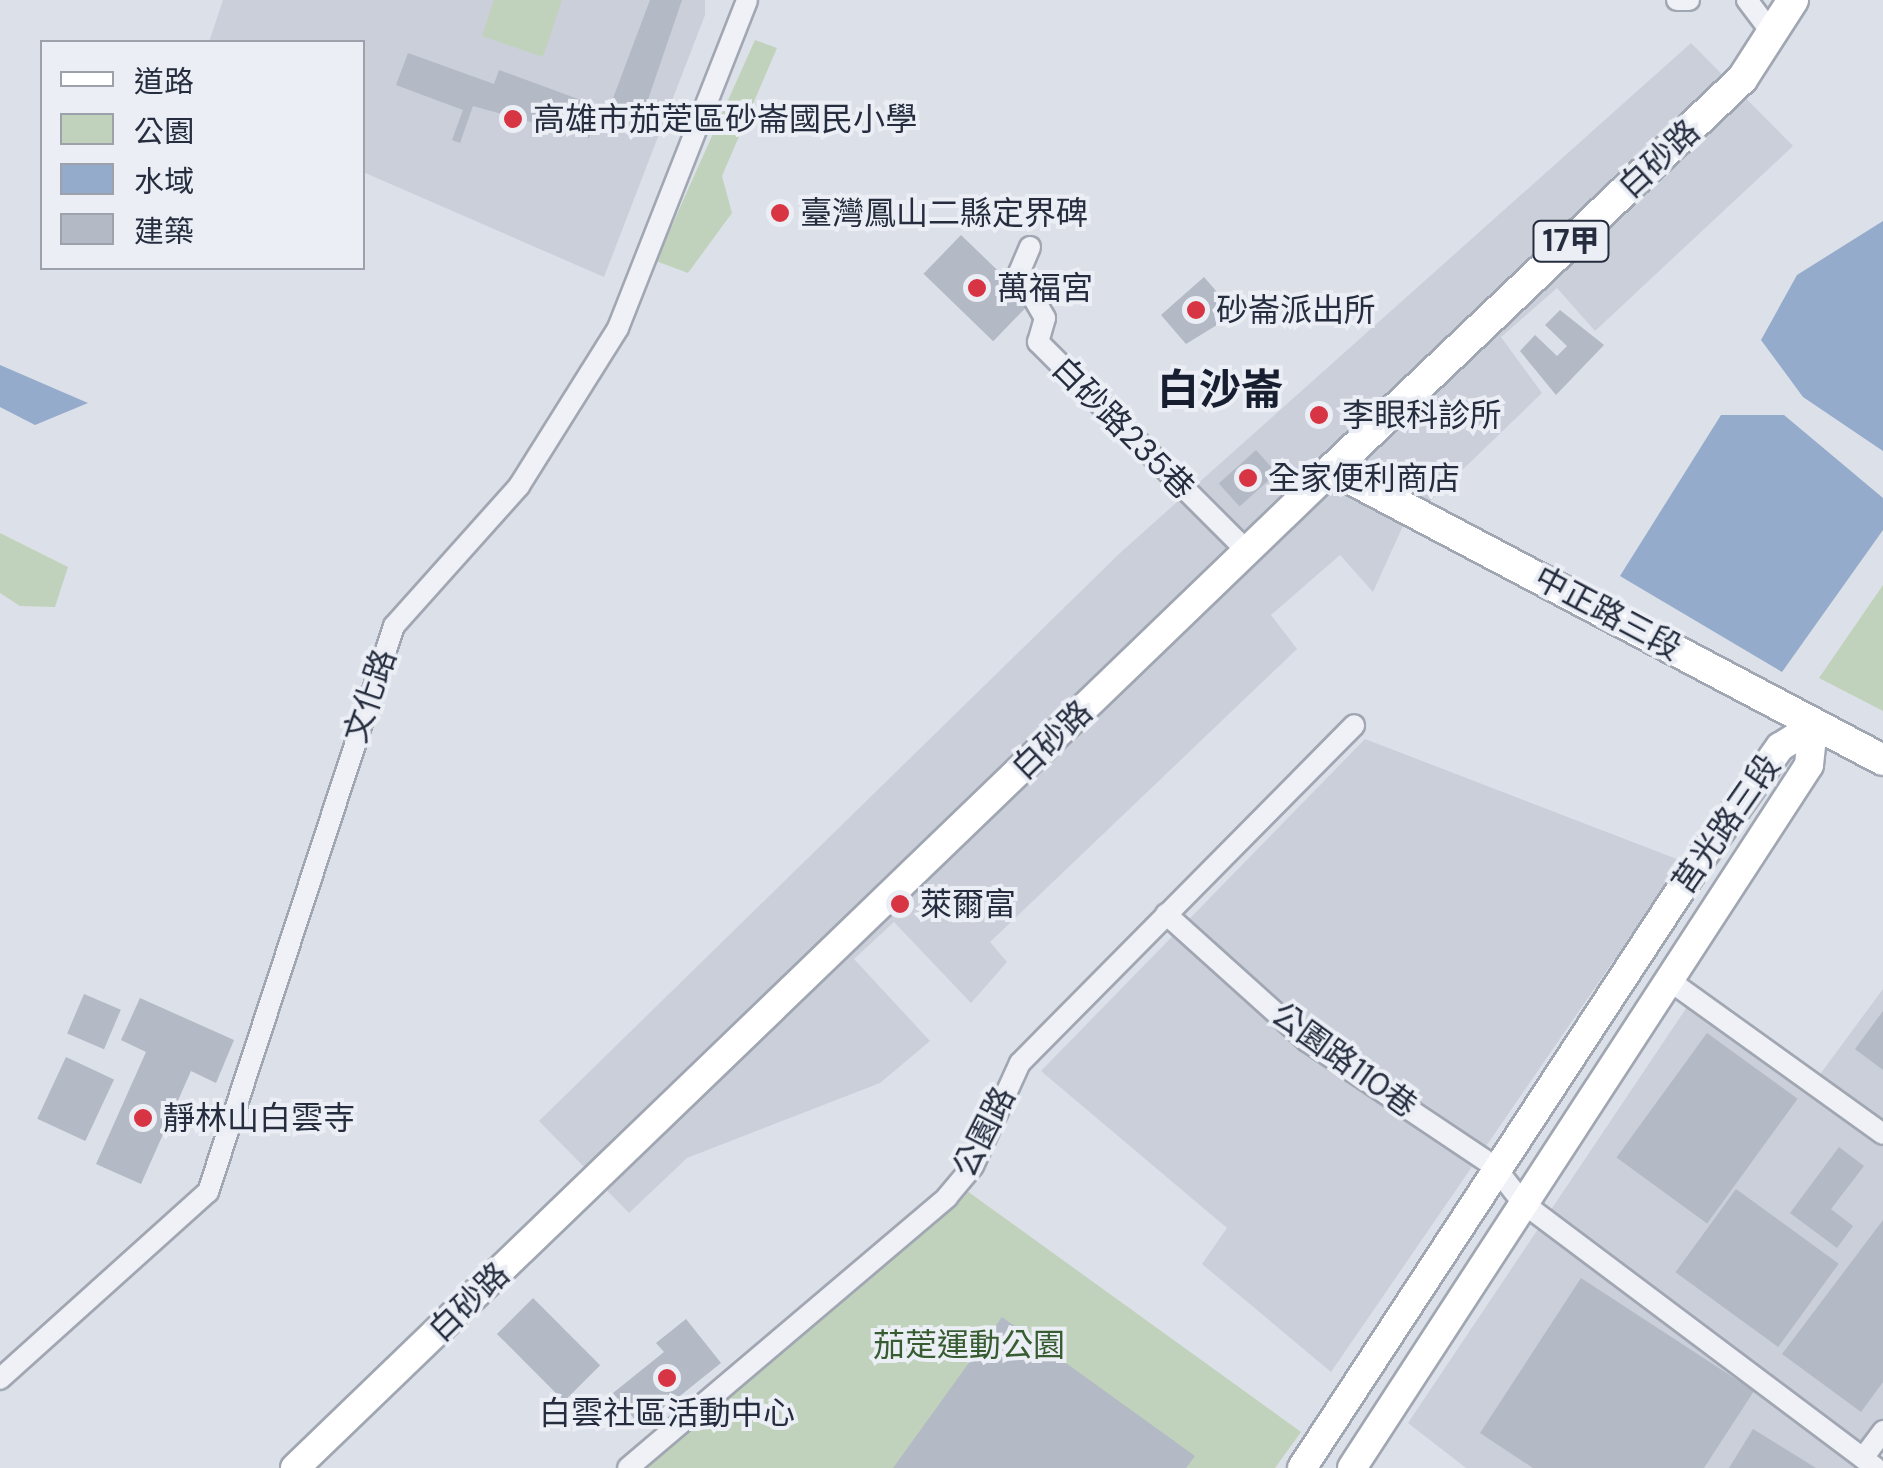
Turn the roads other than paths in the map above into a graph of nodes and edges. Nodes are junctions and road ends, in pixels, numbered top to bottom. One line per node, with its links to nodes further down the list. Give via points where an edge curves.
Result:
1 (747, 0): 18 (street, 文化路, via 618,328 519,486 394,626 208,1192)
2 (1677, 0): 3 (street)
3 (1688, 0)
4 (1747, 0): 6 (street)
5 (1793, 0): 6 (main road, 白砂路 / 17甲)
6 (1775, 37): 8 (main road, 白砂路 / 17甲, via 1692,128)
7 (1030, 247): 9 (street, 白砂路235巷, via 1019,273 1046,318 1038,342)
8 (1332, 468): 9 (street, 白砂路); 11 (main road, 中正路三段)
9 (1248, 552): 21 (street, 白砂路)
10 (1354, 724): 13 (street, 公園路)
11 (1812, 726): 12 (main road, 中正路三段); 14 (street, 莒光路三段, via 1808,765); 16 (street, 莒光路三段, via 1780,746)
12 (1883, 760)
13 (1166, 914): 16 (street, 公園路110巷, via 1306,1041); 22 (street, 公園路, via 1020,1063 973,1166 948,1197)
14 (1670, 980): 15 (street); 17 (street, 莒光路三段)
15 (1883, 1134)
16 (1494, 1166): 17 (street, 公園路110巷); 23 (street, 莒光路三段)
17 (1524, 1203): 20 (street, 公園路110巷); 24 (street, 莒光路三段)
18 (0, 1379)
19 (1883, 1432): 20 (street)
20 (1870, 1463)
21 (296, 1468)
22 (628, 1468)
23 (1302, 1468)
24 (1352, 1468)

